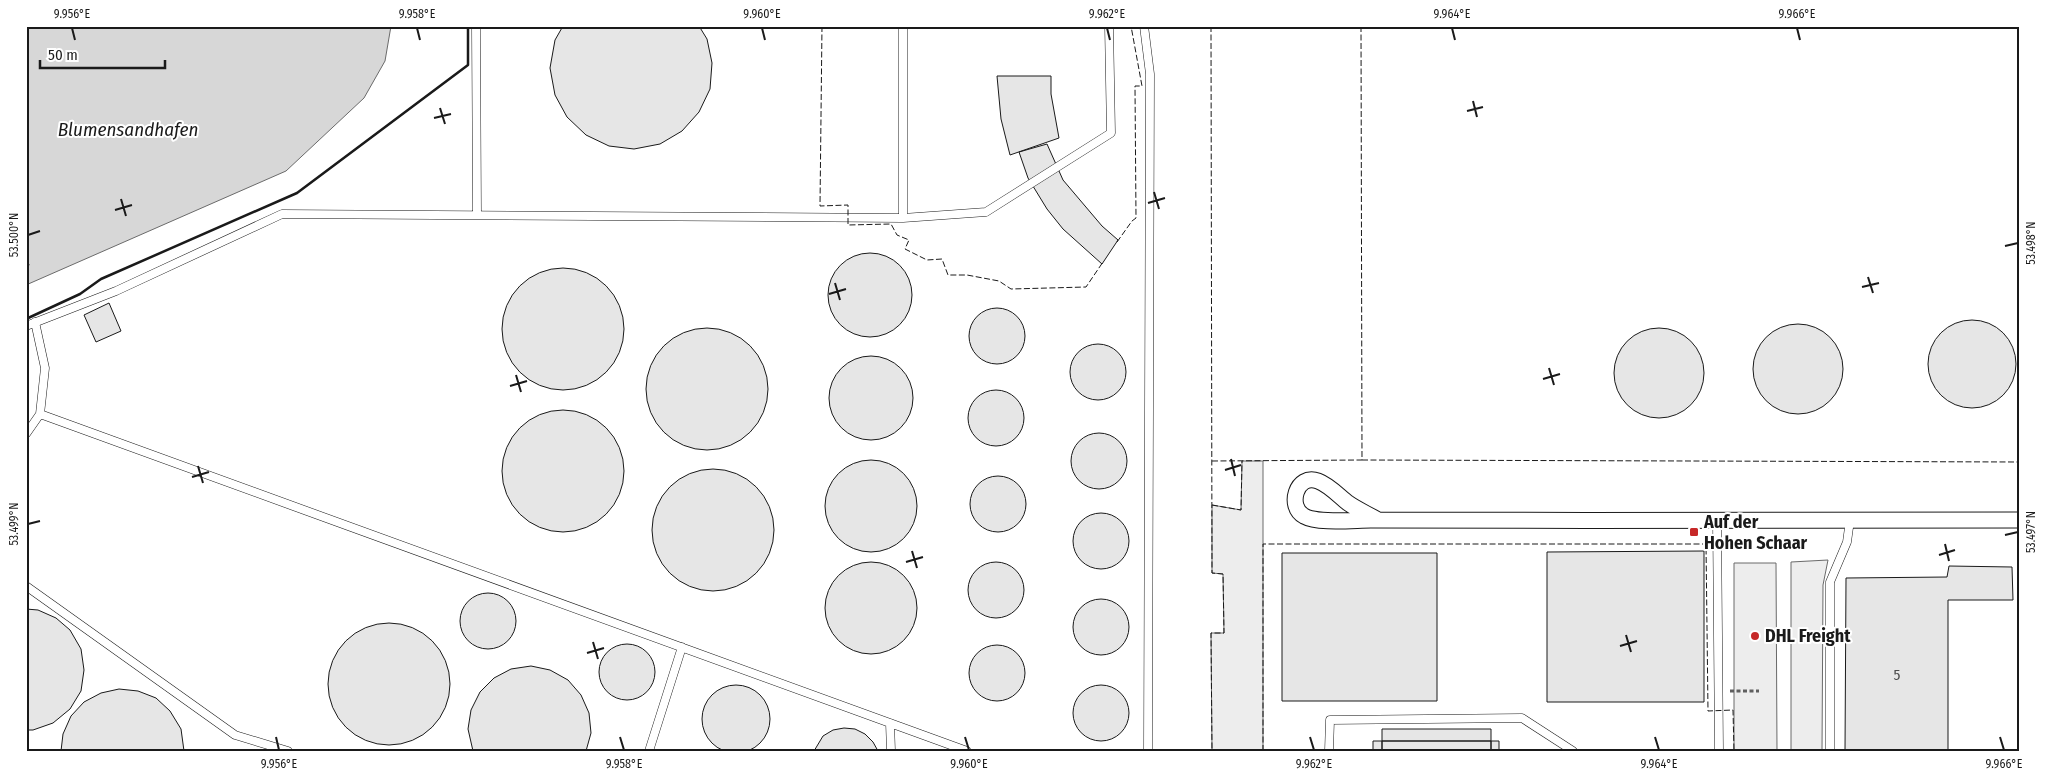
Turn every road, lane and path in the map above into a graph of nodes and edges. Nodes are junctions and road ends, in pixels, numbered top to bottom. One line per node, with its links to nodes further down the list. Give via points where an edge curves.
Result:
1 (476, 26): 5 (lane)
2 (903, 26): 6 (lane)
3 (1109, 26): 6 (lane, via 1111,133 986,212)
4 (1144, 26): 26 (lane, via 1150,74)
5 (477, 215): 6 (lane); 9 (lane, via 282,214 116,291)
6 (903, 218)
7 (26, 263): 8 (path)
8 (30, 267)
9 (35, 322): 10 (lane); 11 (lane, via 44,368)
10 (26, 326)
11 (40, 414): 12 (lane); 18 (lane)
12 (26, 434)
13 (1378, 520): 13 (street, via 1316,480 1306,480 1298,486 1296,507 1302,516 1313,520); 14 (street)
14 (1717, 520): 15 (street); 19 (lane)
15 (1850, 520): 16 (street); 30 (lane, via 1847,542 1830,582)
16 (2019, 520)
17 (26, 586): 22 (lane, via 235,735)
18 (682, 647): 21 (lane); 23 (lane)
19 (1720, 691): 20 (path); 29 (lane)
20 (1759, 691)
21 (890, 723): 24 (lane); 25 (lane)
22 (288, 751)
23 (649, 751)
24 (891, 751)
25 (967, 751)
26 (1148, 751)
27 (1329, 751): 28 (lane, via 1330,720 1522,718)
28 (1573, 751)
29 (1720, 751)
30 (1830, 751)

